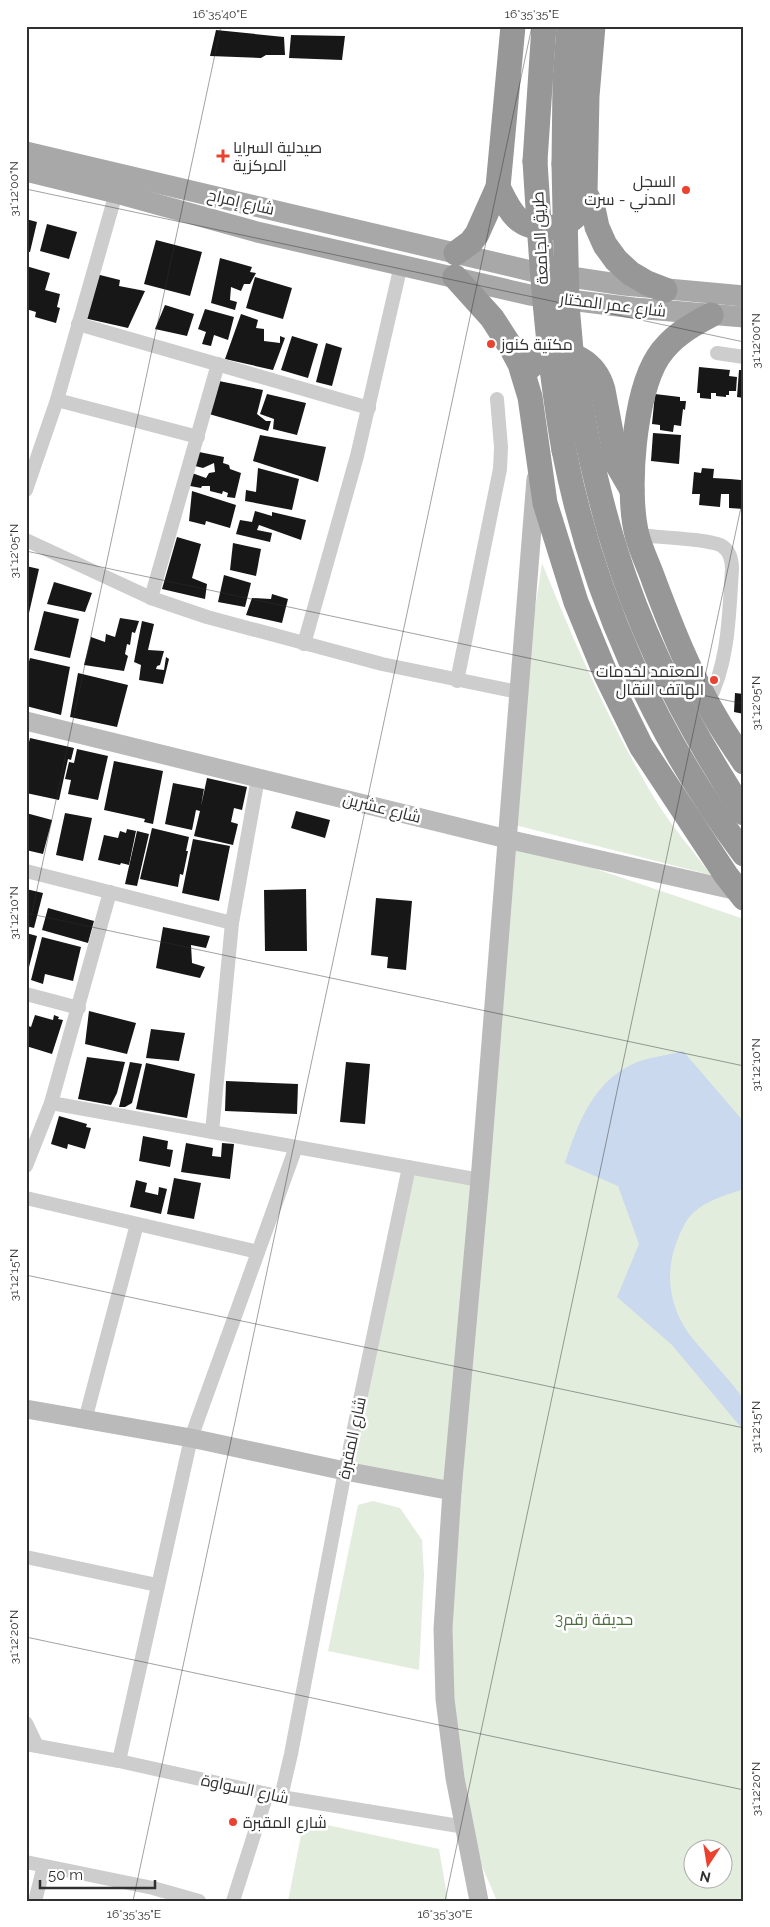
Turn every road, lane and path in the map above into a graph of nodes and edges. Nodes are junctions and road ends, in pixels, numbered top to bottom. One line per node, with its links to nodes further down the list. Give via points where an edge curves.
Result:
1 (513, 26): 7 (highway)
2 (544, 26): 40 (highway, طريق الجامعة, bridge, via 536,162 541,275 555,399 578,518 606,600 659,719 702,795)
3 (570, 26): 38 (highway, bridge, via 564,164 567,305 586,439 608,525 636,609 659,664 684,715)
4 (592, 26): 9 (highway)
5 (26, 152): 11 (main road, شارع إمراح)
6 (26, 171): 8 (main road, شارع إمراح)
7 (498, 187): 9 (highway, via 516,217 544,228 573,219 580,212); 11 (highway, via 477,234)
8 (116, 193): 10 (main road, شارع إمراح, via 257,232); 16 (street)
9 (585, 193): 12 (highway, via 593,208 597,227 616,260 630,273)
10 (401, 265): 11 (main road, شارع إمراح); 23 (street)
11 (456, 265): 12 (main road, شارع عمر المختار, via 493,263); 14 (main road, شارع عمر المختار, via 530,295); 20 (highway, via 512,349)
12 (665, 290): 13 (main road, شارع عمر المختار)
13 (744, 296)
14 (711, 315): 15 (main road, شارع عمر المختار); 27 (highway, via 686,329 666,346 647,379 638,420)
15 (744, 317)
16 (78, 324): 19 (street); 22 (street)
17 (717, 353): 18 (street)
18 (744, 357)
19 (218, 364): 23 (street); 24 (street)
20 (523, 373): 25 (highway, via 530,397); 27 (highway, via 543,358 561,354 578,358 592,367 601,381 618,464)
21 (497, 399): 32 (street, via 500,469)
22 (57, 400): 24 (street); 26 (street)
23 (370, 408): 31 (street)
24 (198, 436): 30 (street)
25 (540, 467): 33 (street, via 534,484); 43 (highway, via 545,503 564,570 606,675 641,746)
26 (26, 490)
27 (632, 490): 28 (highway)
28 (637, 535): 34 (highway, via 678,641); 34 (street, via 718,543 731,558 723,660)
29 (26, 540): 30 (street)
30 (151, 598): 31 (street)
31 (304, 644): 32 (street)
32 (457, 680): 33 (street)
33 (518, 692): 39 (street)
34 (708, 702): 36 (highway)
35 (26, 721): 37 (street, شارع عشرين)
36 (744, 762)
37 (258, 778): 39 (street, شارع عشرين); 44 (street)
38 (744, 814)
39 (507, 839): 43 (street, شارع عشرين); 52 (street)
40 (744, 854)
41 (26, 871): 42 (street)
42 (110, 892): 44 (street); 46 (street)
43 (741, 894)
44 (232, 923): 48 (street)
45 (26, 994): 46 (street)
46 (79, 1008): 47 (street)
47 (51, 1103): 48 (street); 50 (street)
48 (212, 1132): 49 (street)
49 (296, 1147): 51 (street); 55 (street)
50 (26, 1166)
51 (409, 1167): 52 (street); 59 (street, شارع المقبرة)
52 (480, 1180): 60 (street)
53 (26, 1198): 54 (street)
54 (137, 1224): 55 (street); 57 (street)
55 (258, 1252): 58 (street)
56 (26, 1409): 57 (street)
57 (85, 1420): 58 (street)
58 (191, 1438): 59 (street); 62 (street)
59 (345, 1471): 60 (street); 67 (street, شارع المقبرة)
60 (452, 1490): 68 (street, via 443,1628 445,1699)
61 (26, 1557): 62 (street)
62 (157, 1585): 65 (street)
63 (26, 1723): 64 (street)
64 (32, 1745): 65 (street, شارع السواوة)
65 (120, 1761): 66 (street, شارع السواوة)
66 (267, 1794): 67 (street, شارع السواوة); 73 (street)
67 (281, 1797): 68 (street, شارع السواوة)
68 (465, 1827): 74 (street)
69 (26, 1862): 70 (street)
70 (44, 1866): 71 (street); 72 (street, via 153,1888)
71 (34, 1901)
72 (199, 1901)
73 (233, 1901)
74 (479, 1901)

